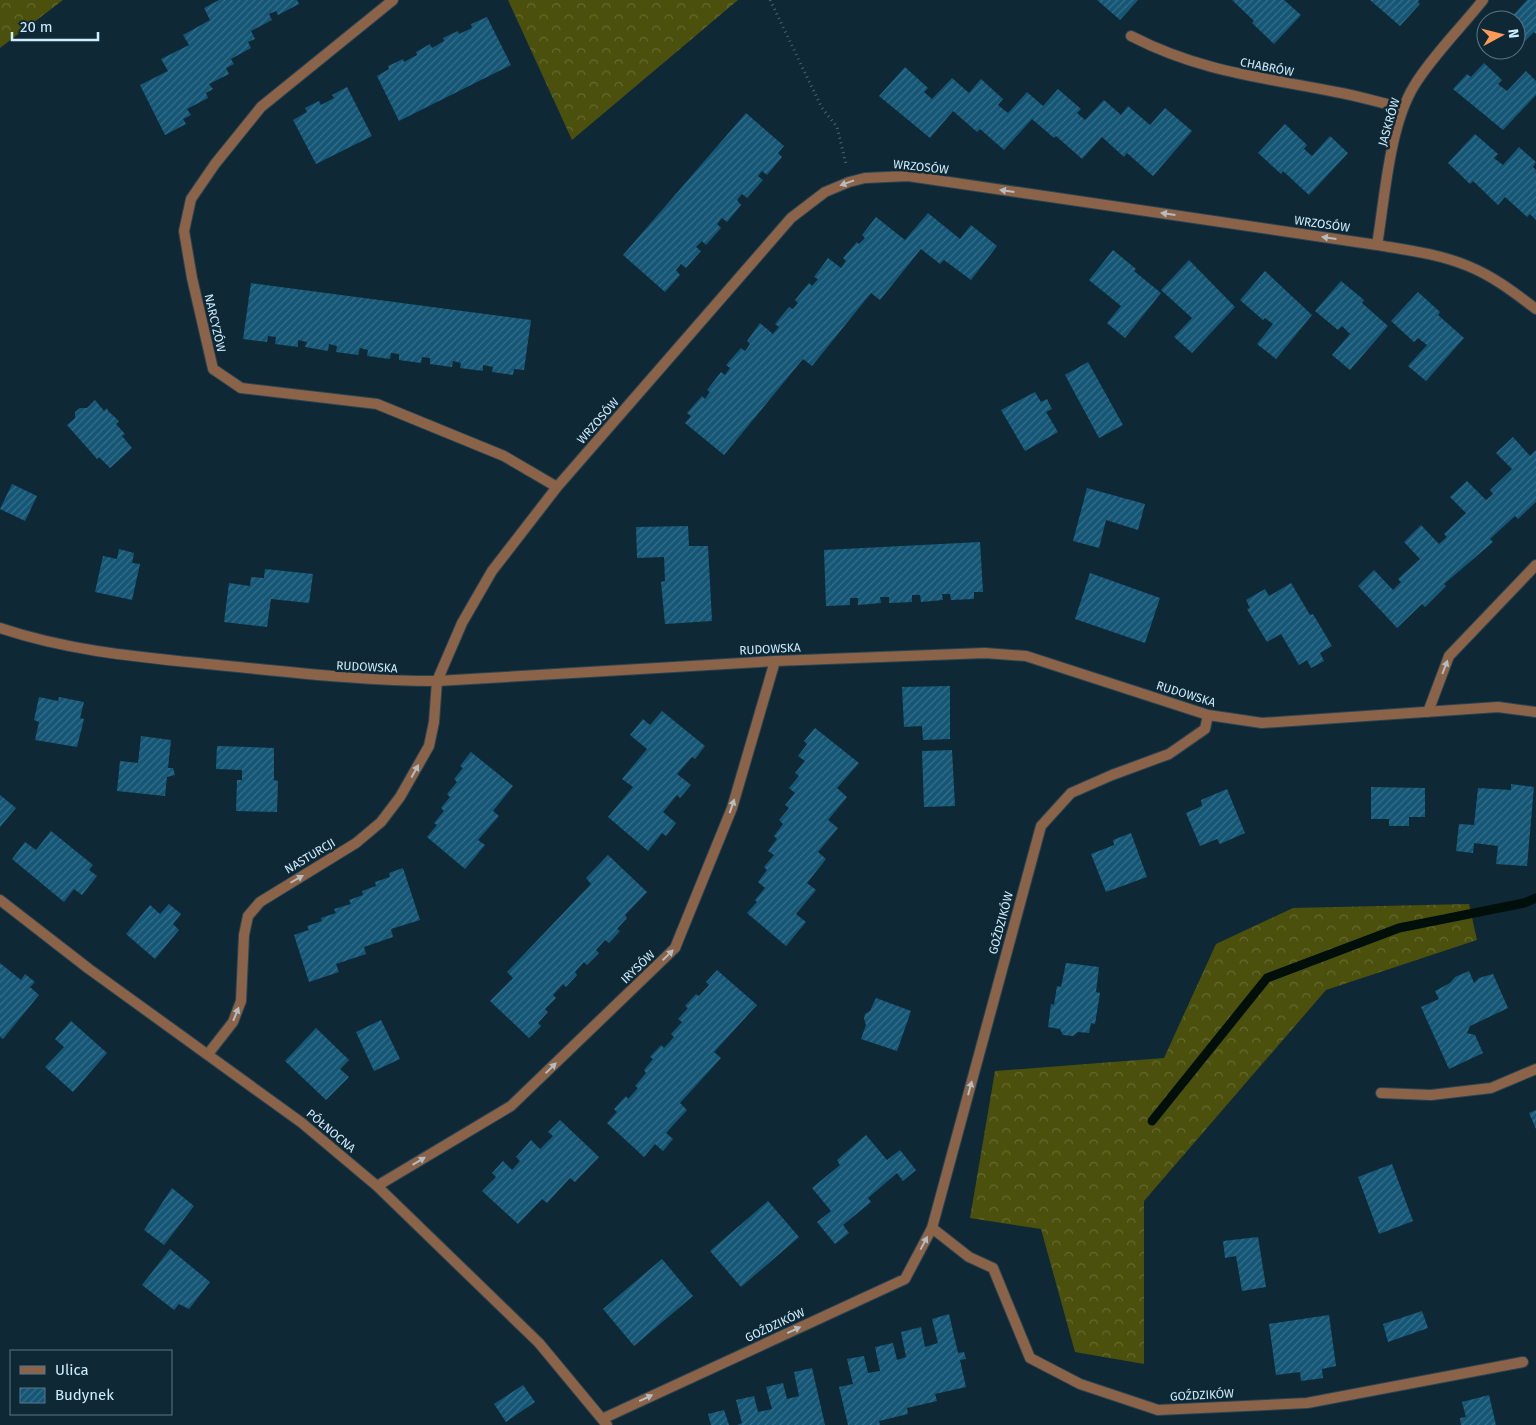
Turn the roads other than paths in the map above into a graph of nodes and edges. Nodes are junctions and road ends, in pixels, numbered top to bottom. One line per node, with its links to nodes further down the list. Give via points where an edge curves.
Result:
1 (393, 0): 7 (street, NARCYZÓW, via 262,107 191,199 184,231 212,369 241,388 378,404 504,456)
2 (1483, 0): 4 (street, JASKRÓW, via 1414,85)
3 (1131, 36): 4 (street, CHABRÓW, via 1184,60 1242,76 1337,92)
4 (1403, 108): 5 (street, JASKRÓW)
5 (1377, 245): 6 (street, WRZOSÓW, via 1432,255 1468,266 1498,282); 7 (street, WRZOSÓW, one-way to 7, via 908,176 849,182 825,192 791,218)
6 (1536, 310)
7 (557, 488): 11 (street, WRZOSÓW, via 492,571 462,622)
8 (1536, 565): 12 (street, one-way to 8, via 1449,656)
9 (0, 628): 11 (street, RUDOWSKA, via 71,648 142,658 327,677)
10 (775, 661): 11 (street, RUDOWSKA); 14 (street, RUDOWSKA, via 985,653 1026,656); 19 (street, IRYSÓW, one-way to 10, via 512,1106 675,948 732,808)
11 (437, 681): 16 (street, NASTURCJI, one-way to 11, via 233,1022 241,1001 248,916 260,902 356,843 381,822 400,797 429,746)
12 (1428, 712): 13 (street, RUDOWSKA, via 1498,707); 14 (street, RUDOWSKA, via 1262,723)
13 (1536, 712)
14 (1208, 715): 20 (street, GOŹDZIKÓW, one-way to 14, via 1041,826 1071,793 1169,754 1205,729)
15 (0, 900): 16 (street, PÓŁNOCNA)
16 (208, 1054): 19 (street, PÓŁNOCNA, via 302,1123)
17 (1536, 1069): 18 (street, via 1491,1088 1431,1095)
18 (1381, 1094)
19 (377, 1186): 22 (street, PÓŁNOCNA, via 539,1343)
20 (932, 1228): 21 (street, GOŹDZIKÓW, via 969,1257 993,1268 1030,1358 1080,1384 1158,1410 1307,1402); 22 (street, GOŹDZIKÓW, one-way to 20, via 905,1279)
21 (1523, 1362)
22 (605, 1422)

